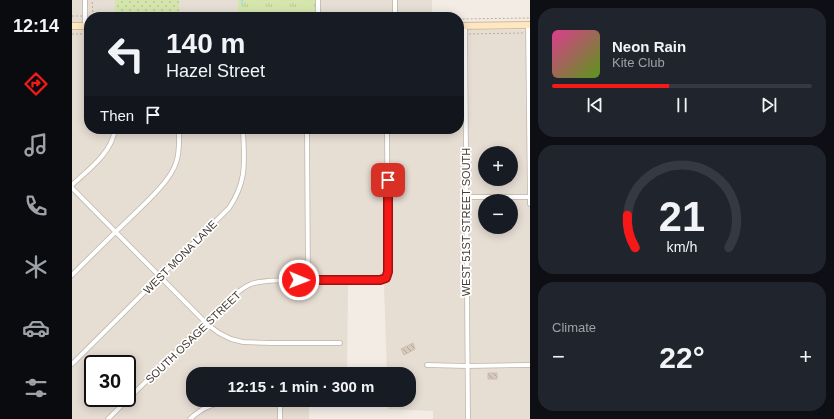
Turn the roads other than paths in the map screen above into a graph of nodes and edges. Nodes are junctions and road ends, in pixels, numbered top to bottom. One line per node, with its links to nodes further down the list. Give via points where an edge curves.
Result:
1 (85, 0): 4 (street)
2 (318, 0): 5 (street)
3 (395, 0): 6 (street)
4 (86, 12)
5 (318, 12)
6 (395, 12)
7 (72, 26): 8 (street)
8 (84, 26)
9 (464, 26): 10 (street)
10 (529, 26): 19 (street)
11 (464, 31): 18 (street, WEST 51ST STREET SOUTH)
12 (114, 134): 17 (street, via 105,153)
13 (179, 134): 21 (street, via 179,152 173,171)
14 (243, 134): 23 (street, WEST MONA LANE, via 244,171 236,196 226,210)
15 (307, 134): 24 (street)
16 (387, 134): 24 (street, SOUTH OSAGE STREET, via 386,278)
17 (72, 186): 21 (street)
18 (466, 197): 19 (street); 30 (street, WEST 51ST STREET SOUTH)
19 (530, 197): 20 (street)
20 (530, 204)
21 (116, 231): 22 (street); 23 (street)
22 (72, 275)
23 (160, 277): 25 (street); 27 (street, WEST MONA LANE)
24 (308, 280): 25 (street, SOUTH OSAGE STREET, via 250,284)
25 (206, 322): 26 (street, via 219,333 243,342); 33 (street, SOUTH OSAGE STREET)
26 (340, 342)
27 (72, 364)
28 (427, 365): 30 (street)
29 (530, 365): 30 (street)
30 (468, 366): 36 (street, WEST 51ST STREET SOUTH)
31 (208, 407): 34 (street)
32 (280, 407): 35 (street)
33 (108, 419)
34 (190, 419)
35 (280, 419)
36 (468, 419)

